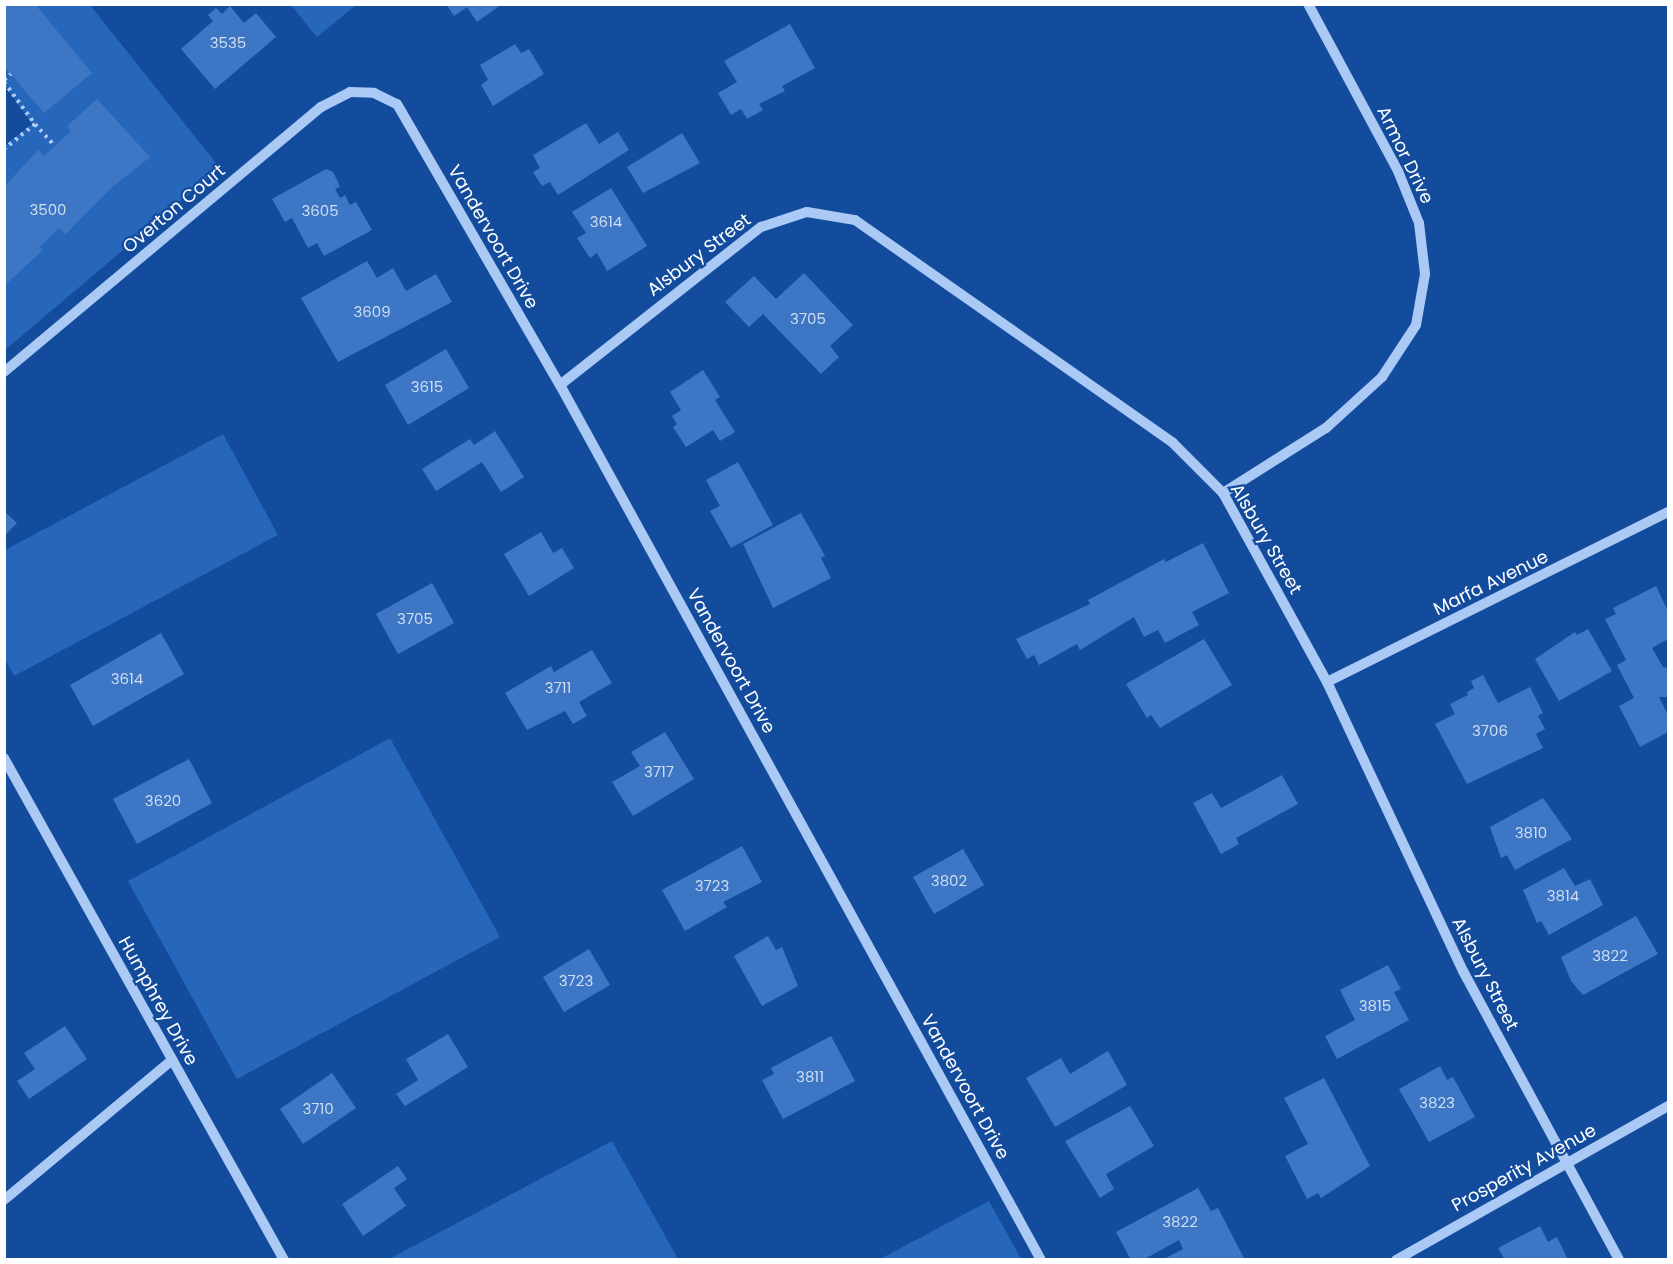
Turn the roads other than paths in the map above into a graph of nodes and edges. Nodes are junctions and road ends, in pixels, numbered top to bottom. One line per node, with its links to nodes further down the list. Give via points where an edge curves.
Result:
1 (1308, 4): 5 (street, Armor Drive, via 1398,171 1419,223 1425,274 1416,325 1382,377 1326,428)
2 (374, 93): 3 (street, Overton Court, via 350,93 321,106); 4 (street, Vandervoort Drive, via 397,104)
3 (4, 372)
4 (560, 385): 5 (street, Alsbury Street, via 760,227 807,212 855,220 1173,442); 14 (street, Vandervoort Drive)
5 (1223, 493): 7 (street, Alsbury Street)
6 (1668, 512): 7 (street, Marfa Avenue)
7 (1327, 682): 11 (street, Alsbury Street, via 1463,971)
8 (4, 758): 9 (street, Humphrey Drive)
9 (172, 1060): 12 (street); 13 (street, Humphrey Drive)
10 (1668, 1106): 11 (street, Prosperity Avenue)
11 (1564, 1165): 15 (street, Prosperity Avenue); 16 (street, Alsbury Street)
12 (4, 1200)
13 (284, 1260)
14 (1041, 1260)
15 (1396, 1260)
16 (1618, 1260)

